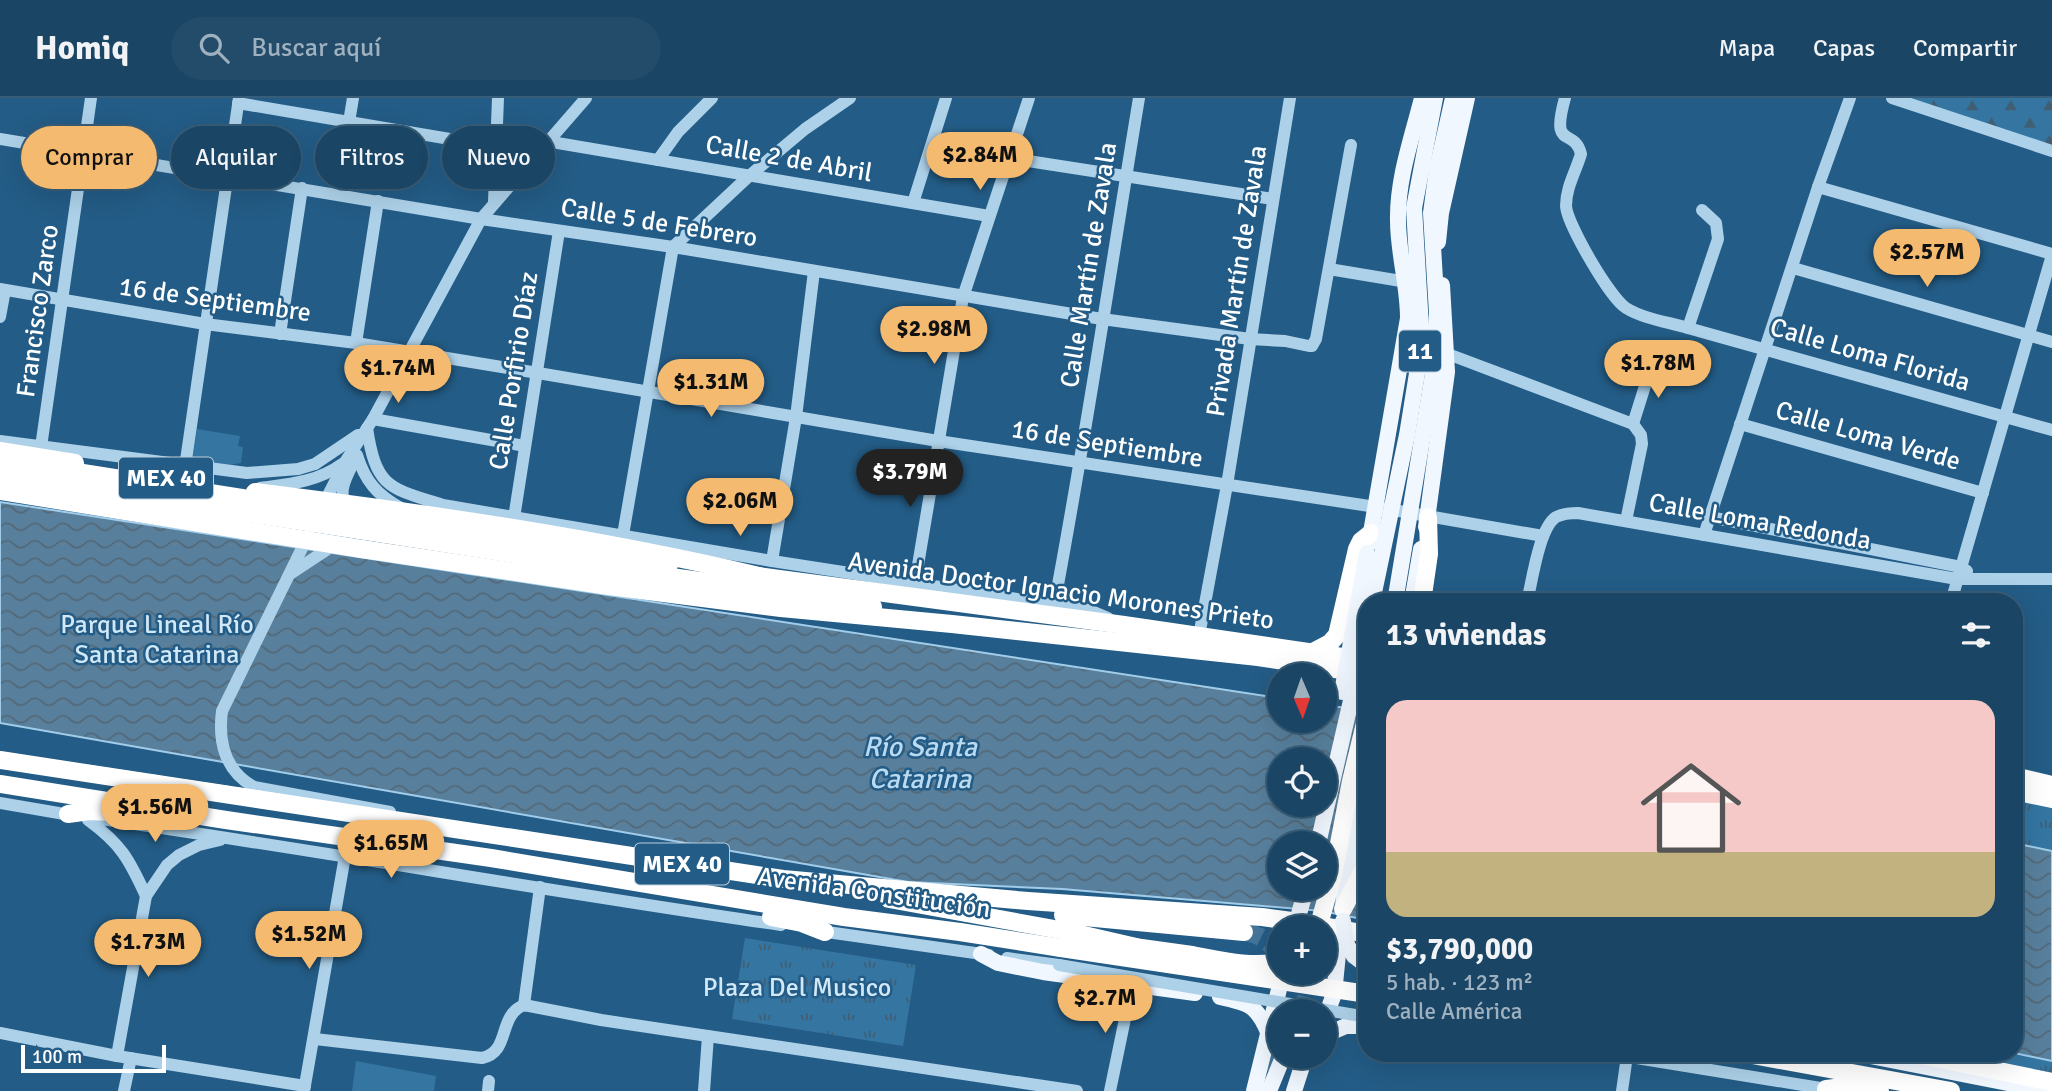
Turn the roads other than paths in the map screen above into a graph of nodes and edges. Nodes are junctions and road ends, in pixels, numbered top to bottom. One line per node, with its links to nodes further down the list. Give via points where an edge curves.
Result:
1 (91, 98): 20 (street, Francisco Zarco)
2 (353, 98): 19 (street)
3 (498, 98): 22 (street)
4 (586, 98): 23 (street)
5 (712, 98): 31 (street)
6 (850, 98): 33 (street)
7 (946, 98): 43 (street)
8 (1029, 98): 30 (street)
9 (1139, 98): 32 (street, Calle Martín de Zavala)
10 (1290, 98): 40 (street, Privada Martín de Zavala)
11 (1422, 98): 44 (main road)
12 (1435, 98): 119 (main road, 11, bridge, via 1414,208 1419,361)
13 (1452, 98): 120 (main road, 11, bridge, via 1431,213 1437,313 1433,374)
14 (1467, 98): 46 (main road)
15 (1565, 98): 62 (street, Calle Loma Florida, via 1559,130 1581,154 1567,197 1570,221 1617,300 1637,313)
16 (1850, 98): 34 (street)
17 (1892, 98): 29 (street)
18 (239, 100): 19 (street); 21 (street)
19 (349, 122): 24 (street)
20 (87, 126)
21 (235, 126)
22 (498, 126)
23 (555, 133)
24 (442, 138)
25 (0, 139): 27 (street, Calle 5 de Febrero)
26 (555, 141): 31 (street, Calle 2 de Abril)
27 (21, 142)
28 (1351, 145): 53 (street)
29 (2052, 151)
30 (1009, 158): 32 (street); 47 (street)
31 (658, 160): 33 (street, Calle 2 de Abril)
32 (1126, 175): 40 (street); 60 (street, Calle Martín de Zavala)
33 (748, 176): 43 (street, Calle 2 de Abril); 50 (street)
34 (1818, 187): 51 (street); 52 (street)
35 (302, 188): 41 (street, Calle 5 de Febrero); 63 (street)
36 (78, 189): 58 (street, Francisco Zarco)
37 (226, 189): 61 (street)
38 (495, 189): 42 (street)
39 (506, 189): 42 (street)
40 (1273, 199): 65 (street, Privada Martín de Zavala)
41 (378, 201): 48 (street, Calle 5 de Febrero); 67 (street)
42 (494, 202): 48 (street)
43 (913, 203): 47 (street, Calle 2 de Abril)
44 (1399, 203): 46 (main road, via 1422,195); 55 (main road, via 1399,245)
45 (1702, 210): 62 (street, via 1716,223 1718,239)
46 (1441, 213): 70 (main road, via 1438,253)
47 (989, 216): 57 (street)
48 (481, 219): 49 (street, Calle 5 de Febrero); 69 (street)
49 (559, 231): 50 (street, Calle 5 de Febrero); 72 (street, Calle Porfirio Díaz)
50 (673, 247): 54 (street, Calle 5 de Febrero); 73 (street)
51 (2052, 254): 64 (street)
52 (1793, 268): 64 (street); 68 (street)
53 (1329, 269): 55 (street); 65 (street, Calle 5 de Febrero, via 1312,346)
54 (814, 271): 57 (street, Calle 5 de Febrero); 74 (street)
55 (1406, 282): 88 (main road, via 1405,342)
56 (2, 290): 58 (street, 16 de Septiembre); 59 (street)
57 (962, 297): 60 (street, Calle 5 de Febrero); 81 (street)
58 (63, 300): 61 (street, 16 de Septiembre); 83 (street, Francisco Zarco)
59 (0, 317)
60 (1102, 319): 65 (street, Calle 5 de Febrero); 87 (street, Calle Martín de Zavala)
61 (205, 324): 63 (street, 16 de Septiembre); 89 (street)
62 (1688, 328): 68 (street, Calle Loma Florida)
63 (279, 334): 67 (street, 16 de Septiembre)
64 (2028, 336): 66 (street); 75 (street)
65 (1250, 339): 92 (street, Privada Martín de Zavala)
66 (2052, 342)
67 (356, 343): 69 (street, 16 de Septiembre)
68 (1766, 350): 75 (street, Calle Loma Florida); 78 (street)
69 (408, 352): 72 (street, 16 de Septiembre); 76 (street)
70 (1448, 354): 77 (street); 91 (main road)
71 (1651, 367): 77 (street)
72 (538, 373): 73 (street, 16 de Septiembre); 82 (street, Calle Porfirio Díaz)
73 (650, 391): 74 (street, 16 de Septiembre); 108 (street)
74 (796, 416): 81 (street, 16 de Septiembre); 112 (street)
75 (2005, 416): 79 (street, Calle Loma Florida); 95 (street)
76 (370, 423): 82 (street); 85 (street); 89 (street, via 332,454 298,469 247,473); 103 (street, via 374,465 392,487 443,505)
77 (1633, 424): 104 (street, via 1643,444)
78 (1741, 424): 95 (street, Calle Loma Verde); 102 (street)
79 (2052, 430)
80 (0, 440): 83 (street)
81 (938, 441): 87 (street, 16 de Septiembre); 117 (street)
82 (525, 446): 103 (street, Calle Porfirio Díaz)
83 (41, 447): 89 (street)
84 (0, 451): 93 (highway, MEX 40)
85 (353, 453): 93 (street, via 314,480); 96 (street); 97 (street, via 343,485); 99 (street, via 375,491)
86 (0, 460): 115 (highway, Avenida Doctor Ignacio Morones Prieto / MEX 40, bridge)
87 (1081, 464): 92 (street, 16 de Septiembre); 126 (street, Calle Martín de Zavala)
88 (1382, 466): 91 (main road, via 1387,483 1402,492 1416,492); 98 (main road)
89 (184, 467)
90 (0, 475): 100 (highway, MEX 40)
91 (1432, 484): 101 (main road)
92 (1227, 485): 98 (street, 16 de Septiembre); 129 (street, Privada Martín de Zavala)
93 (244, 490): 96 (highway, MEX 40)
94 (0, 491): 127 (highway, Avenida Doctor Ignacio Morones Prieto / MEX 40, bridge, via 608,586)
95 (1983, 493): 113 (street)
96 (316, 500): 97 (highway, MEX 40); 100 (highway); 105 (street)
97 (344, 503): 99 (highway, MEX 40); 106 (street, via 361,523)
98 (1376, 507): 101 (street, 16 de Septiembre); 107 (main road)
99 (407, 512): 115 (highway, MEX 40, via 673,556)
100 (264, 515): 105 (highway, MEX 40)
101 (1428, 517): 110 (street, 16 de Septiembre); 111 (main road); 122 (highway)
102 (1710, 517): 109 (street); 113 (street, Calle Loma Redonda)
103 (514, 518): 108 (street)
104 (1626, 521): 109 (street, Calle Loma Redonda); 110 (street, Calle Loma Redonda, via 1569,513 1555,518)
105 (314, 523): 106 (highway, MEX 40); 114 (street)
106 (380, 533): 114 (street, bridge, via 349,537); 127 (highway, MEX 40, via 840,600)
107 (1371, 533): 111 (main road, via 1396,537); 118 (main road, bridge); 131 (highway, via 1357,549 1337,635)
108 (623, 535): 112 (street)
109 (1704, 535): 113 (street, Calle Loma Redonda)
110 (1543, 536): 123 (street)
111 (1421, 552): 121 (main road)
112 (772, 561): 117 (street)
113 (1959, 573): 116 (street, Calle Loma Redonda, via 1979,579); 124 (street)
114 (288, 575): 148 (street, via 222,711 223,752 237,775 254,787 369,807)
115 (759, 576): 128 (highway, Avenida Doctor Ignacio Morones Prieto / MEX 40)
116 (2052, 579)
117 (915, 583): 126 (street)
118 (1360, 593)
119 (1374, 593)
120 (1396, 593)
121 (1414, 593)
122 (1423, 593)
123 (1529, 593)
124 (1953, 593)
125 (1358, 603): 136 (main road, bridge, via 1342,692)
126 (1054, 606): 128 (street, via 1089,610)
127 (952, 624): 130 (highway, Avenida Doctor Ignacio Morones Prieto / MEX 40)
128 (1124, 625): 129 (highway, Avenida Doctor Ignacio Morones Prieto / MEX 40)
129 (1199, 636): 131 (highway, Avenida Doctor Ignacio Morones Prieto / MEX 40)
130 (1170, 648): 134 (highway, Avenida Doctor Ignacio Morones Prieto / MEX 40); 135 (highway)
131 (1313, 652): 132 (highway, Avenida Doctor Ignacio Morones Prieto / MEX 40)
132 (1358, 660)
133 (1358, 668): 136 (main road, bridge)
134 (1358, 673)
135 (1358, 679)
136 (1342, 738): 151 (main road, bridge)
137 (1358, 752): 159 (highway, bridge)
138 (0, 760): 148 (highway, Avenida Constitución / MEX 40)
139 (2023, 778): 141 (highway)
140 (0, 784): 150 (highway, Avenida Constitución / MEX 40)
141 (2052, 785)
142 (2023, 793): 143 (highway)
143 (2052, 799)
144 (0, 803): 146 (street)
145 (1358, 811): 149 (main road)
146 (77, 816): 150 (highway, via 102,811 188,819); 157 (street, via 112,838)
147 (1358, 819): 149 (main road)
148 (424, 824): 154 (highway, Avenida Constitución / MEX 40)
149 (1355, 825): 160 (main road)
150 (228, 829): 152 (street); 153 (highway, Avenida Constitución / MEX 40); 157 (street, via 179,855)
151 (1321, 831)
152 (345, 856): 156 (street); 182 (street)
153 (491, 858): 161 (highway, via 556,878 803,923); 162 (highway, Avenida Constitución / MEX 40)
154 (783, 879): 158 (highway, Avenida Constitución / MEX 40); 166 (highway)
155 (1358, 882): 160 (highway)
156 (540, 887): 161 (street); 174 (street)
157 (146, 896): 183 (street)
158 (1028, 901): 163 (highway, via 1045,912 1064,915); 164 (highway, Avenida Constitución / MEX 40, via 1262,917)
159 (1322, 915)
160 (1343, 915): 165 (main road, bridge)
161 (824, 932): 167 (street)
162 (960, 932): 166 (highway, via 1013,930); 168 (highway, Avenida Constitución / MEX 40)
163 (1244, 932)
164 (1358, 932)
165 (1343, 944): 169 (main road); 173 (main road)
166 (1136, 947): 170 (highway, bridge)
167 (981, 954): 168 (street); 171 (main road, via 998,963)
168 (1060, 957): 172 (highway, Avenida Constitución / MEX 40, bridge); 175 (street, bridge)
169 (1358, 959)
170 (1267, 965)
171 (1132, 985): 177 (main road, via 1244,1003 1257,1010); 198 (street)
172 (1358, 993)
173 (1332, 999)
174 (524, 1005): 180 (street); 182 (street, via 508,1018 497,1051 482,1058)
175 (1358, 1015)
176 (1358, 1026): 178 (main road)
177 (1267, 1030)
178 (1337, 1030)
179 (0, 1033): 183 (street)
180 (708, 1036): 196 (street); 197 (street)
181 (1267, 1036): 199 (main road)
182 (315, 1039): 193 (street)
183 (117, 1056): 184 (street)
184 (131, 1058): 193 (street); 195 (street)
185 (1626, 1062): 202 (street)
186 (1663, 1062): 194 (street)
187 (1792, 1062): 204 (highway)
188 (1901, 1062): 205 (main road)
189 (1955, 1062): 192 (highway)
190 (1278, 1069): 200 (main road)
191 (1301, 1069): 201 (main road)
192 (2052, 1082)
193 (305, 1089)
194 (1831, 1090): 203 (highway)
195 (124, 1091)
196 (704, 1091)
197 (1077, 1091)
198 (1110, 1091)
199 (1254, 1091)
200 (1269, 1091)
201 (1294, 1091)
202 (1622, 1091)
203 (1880, 1091)
204 (1951, 1091)
205 (2049, 1091)

